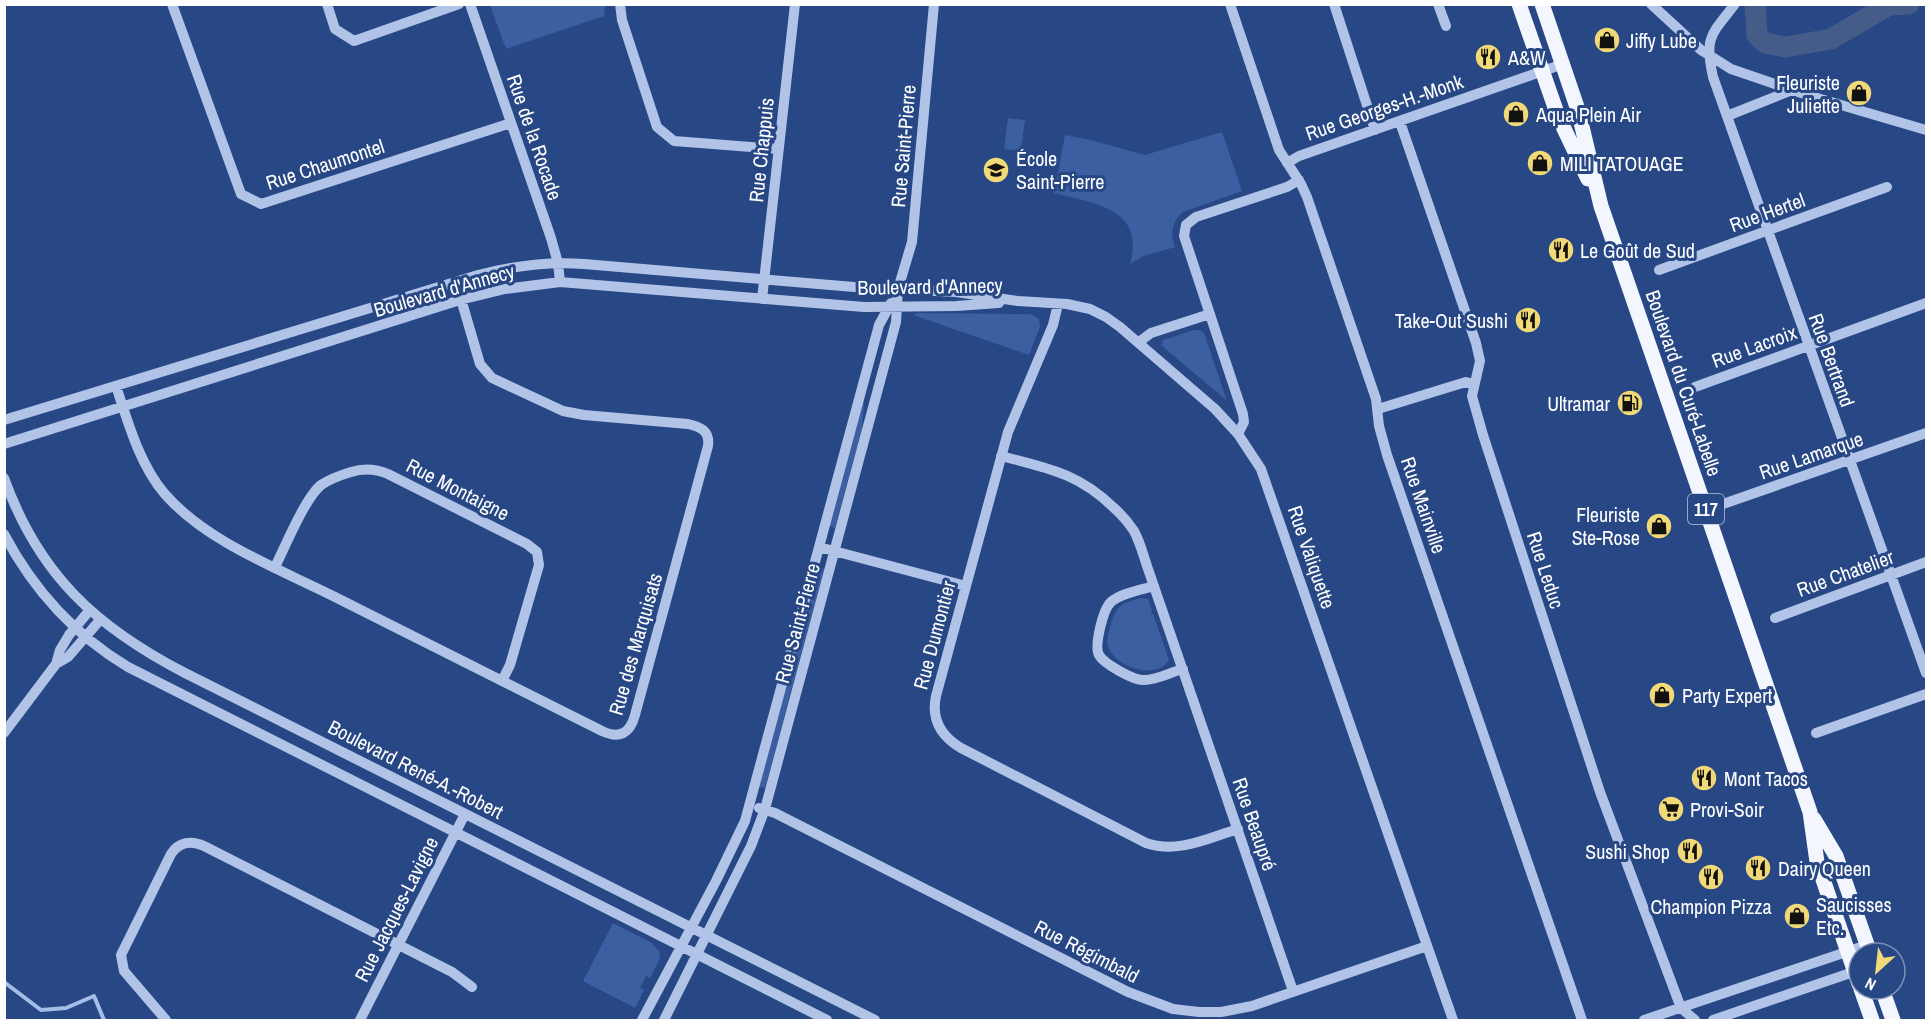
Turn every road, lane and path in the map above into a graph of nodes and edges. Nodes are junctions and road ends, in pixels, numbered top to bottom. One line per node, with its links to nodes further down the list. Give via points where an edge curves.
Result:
1 (172, 4): 22 (street, Rue Chaumontel, via 242,194 261,204)
2 (327, 4): 3 (street, via 335,29 354,41)
3 (459, 4)
4 (470, 4): 22 (street, Rue de la Rocade)
5 (620, 4): 25 (street, via 657,127 674,141)
6 (795, 4): 25 (street, Rue Chappuis)
7 (934, 4): 36 (street, Rue Saint-Pierre, via 912,242)
8 (1230, 4): 26 (street, Rue Mainville, via 1279,150)
9 (1334, 4): 23 (street)
10 (1438, 4): 15 (street)
11 (1519, 4): 18 (main road, Boulevard du Curé-Labelle / 117)
12 (1542, 4): 17 (main road, Boulevard du Curé-Labelle / 117)
13 (1651, 4): 16 (street)
14 (1735, 4): 16 (street, via 1712,35)
15 (1446, 26)
16 (1709, 56): 19 (street, via 1736,71); 20 (street, Rue Bertrand)
17 (1563, 64): 18 (street, Rue Georges-H.-Monk); 29 (main road, Boulevard du Curé-Labelle / 117)
18 (1542, 71): 21 (street, Rue Georges-H.-Monk); 29 (main road, Boulevard du Curé-Labelle / 117, via 1558,116)
19 (1792, 90): 20 (street); 24 (street)
20 (1727, 116): 30 (street, Rue Bertrand)
21 (1401, 122): 23 (street, Rue Georges-H.-Monk); 46 (street, Rue Leduc, via 1476,343 1480,361)
22 (511, 123): 31 (street, Rue de la Rocade)
23 (1375, 130): 26 (street, Rue Georges-H.-Monk)
24 (1926, 130)
25 (778, 149): 33 (street, Rue Chappuis)
26 (1287, 163): 27 (street, Rue Mainville)
27 (1299, 180): 43 (street, via 1196,217 1186,225 1186,244); 50 (street, Rue Mainville)
28 (1887, 187): 30 (street, Rue Hertel)
29 (1601, 206): 58 (main road, Boulevard du Curé-Labelle / 117)
30 (1768, 231): 32 (street, Rue Hertel); 45 (street, Rue Bertrand)
31 (558, 263): 33 (street, Boulevard d'Annecy); 34 (street, Boulevard d'Annecy, via 506,268); 35 (street, Rue de la Rocade)
32 (1659, 270)
33 (764, 280): 36 (street, Boulevard d'Annecy); 37 (street, Rue Chappuis)
34 (456, 282): 38 (street, Rue des Marquisats); 47 (street, Boulevard d'Annecy)
35 (560, 282): 37 (street, Boulevard d'Annecy); 38 (street, Boulevard d'Annecy, via 514,287)
36 (898, 289): 39 (street, Boulevard d'Annecy); 42 (street, Rue Saint-Pierre)
37 (762, 299): 42 (street, Boulevard d'Annecy)
38 (460, 300): 49 (street, Boulevard d'Annecy); 75 (street, Rue des Marquisats, via 480,364 492,378 563,411 688,424 704,430 708,439 630,729 620,735 608,734)
39 (1018, 301): 41 (street, Boulevard d'Annecy); 42 (street, Boulevard d'Annecy)
40 (1926, 303): 45 (street, Rue Lacroix)
41 (1058, 304): 44 (street, Boulevard d'Annecy, via 1102,314); 55 (street, Rue Dumontier)
42 (893, 307): 60 (street, Rue Saint-Pierre, via 879,325); 61 (street, Rue Saint-Pierre, via 896,322)
43 (1210, 315): 44 (street, via 1151,333); 53 (street, via 1243,414)
44 (1139, 342): 53 (street, Boulevard d'Annecy)
45 (1808, 345): 48 (street, Rue Lacroix); 56 (street, Rue Bertrand)
46 (1473, 384): 50 (street, via 1466,382); 98 (street, Rue Leduc, via 1472,400 1600,792)
47 (116, 386): 49 (street, Rue des Marquisats); 51 (street, Boulevard d'Annecy)
48 (1695, 387)
49 (123, 407): 54 (street, Boulevard d'Annecy); 63 (street, Rue des Marquisats, via 145,465 184,514 203,529)
50 (1378, 409): 106 (street, Rue Mainville, via 1387,455)
51 (4, 420)
52 (1926, 433): 56 (street, Rue Lamarque)
53 (1238, 434): 90 (street, Rue Valiquette, via 1268,486)
54 (4, 444)
55 (1001, 456): 65 (street, Rue Dumontier); 66 (street, Rue Beaupré, via 1064,474 1092,488 1133,530)
56 (1850, 461): 58 (street, Rue Lamarque); 64 (street, Rue Bertrand)
57 (4, 478): 67 (street, Boulevard René-A.-Robert, via 41,554)
58 (1706, 510): 81 (main road, Boulevard du Curé-Labelle / 117)
59 (4, 534): 70 (street, Boulevard René-A.-Robert, via 30,577)
60 (819, 547): 61 (street); 79 (street, Rue Saint-Pierre)
61 (835, 551): 65 (street); 80 (street, Rue Saint-Pierre)
62 (1926, 562): 64 (street, Rue Chatelier)
63 (275, 567): 75 (street, Rue des Marquisats); 75 (street, Rue Montaigne, via 322,484 362,470 388,474 537,552 539,565)
64 (1891, 575): 68 (street, Rue Chatelier); 74 (street, Rue Bertrand)
65 (966, 586): 83 (street, Rue Dumontier, via 934,703 936,721 950,741 1150,845 1183,846)
66 (1154, 586): 73 (street, Rue Beaupré); 73 (street, via 1109,604 1098,652 1113,667 1139,680)
67 (89, 611): 69 (street, Boulevard René-A.-Robert); 70 (street)
68 (1775, 618)
69 (100, 620): 71 (street); 82 (street, Boulevard René-A.-Robert, via 167,663)
70 (75, 627): 71 (street, Boulevard René-A.-Robert); 72 (street)
71 (86, 637): 72 (street); 84 (street, Boulevard René-A.-Robert, via 139,673)
72 (56, 664): 77 (street)
73 (1183, 669): 83 (street, Rue Beaupré)
74 (1926, 674)
75 (502, 681)
76 (1926, 694): 78 (street)
77 (4, 733)
78 (1815, 733)
79 (749, 805): 80 (street, Rue Régimbald); 85 (street, Rue Saint-Pierre, via 736,841)
80 (765, 809): 86 (street, Rue Saint-Pierre); 95 (street, Rue Régimbald, via 1157,1005 1191,1012 1221,1012)
81 (1810, 812): 87 (main road, Boulevard du Curé-Labelle / 117, via 1836,856); 91 (main road, Boulevard du Curé-Labelle / 117, via 1817,862)
82 (465, 814): 84 (street, Rue Jacques-Lavigne); 85 (street, Boulevard René-A.-Robert)
83 (1238, 829): 95 (street, Rue Beaupré)
84 (455, 833): 88 (street, Rue Jacques-Lavigne); 89 (street, Boulevard René-A.-Robert)
85 (692, 928): 86 (street, Boulevard René-A.-Robert); 89 (street, Rue Saint-Pierre)
86 (706, 936): 92 (street, Rue Saint-Pierre); 104 (street, Boulevard René-A.-Robert)
87 (1865, 941)
88 (399, 945): 94 (street, via 458,975); 99 (street, via 204,846 185,843 171,854 121,955 122,968); 100 (street, Rue Jacques-Lavigne)
89 (680, 946): 92 (street, Boulevard René-A.-Robert); 101 (street, Rue Saint-Pierre)
90 (1427, 946): 95 (street, Rue Régimbald); 105 (street, Rue Valiquette)
91 (1847, 951): 98 (street)
92 (697, 955): 102 (street, Rue Saint-Pierre); 103 (street, Boulevard René-A.-Robert)
93 (1847, 978): 109 (street)
94 (472, 987)
95 (1293, 991)
96 (1865, 1001): 110 (main road)
97 (1886, 1001): 111 (main road)
98 (1681, 1008): 107 (street); 108 (street, Rue Leduc)
99 (166, 1020)
100 (360, 1020)
101 (642, 1020)
102 (664, 1020)
103 (827, 1020)
104 (875, 1020)
105 (1453, 1020)
106 (1581, 1020)
107 (1644, 1020)
108 (1695, 1020)
109 (1713, 1020)
110 (1872, 1020)
111 (1893, 1020)

